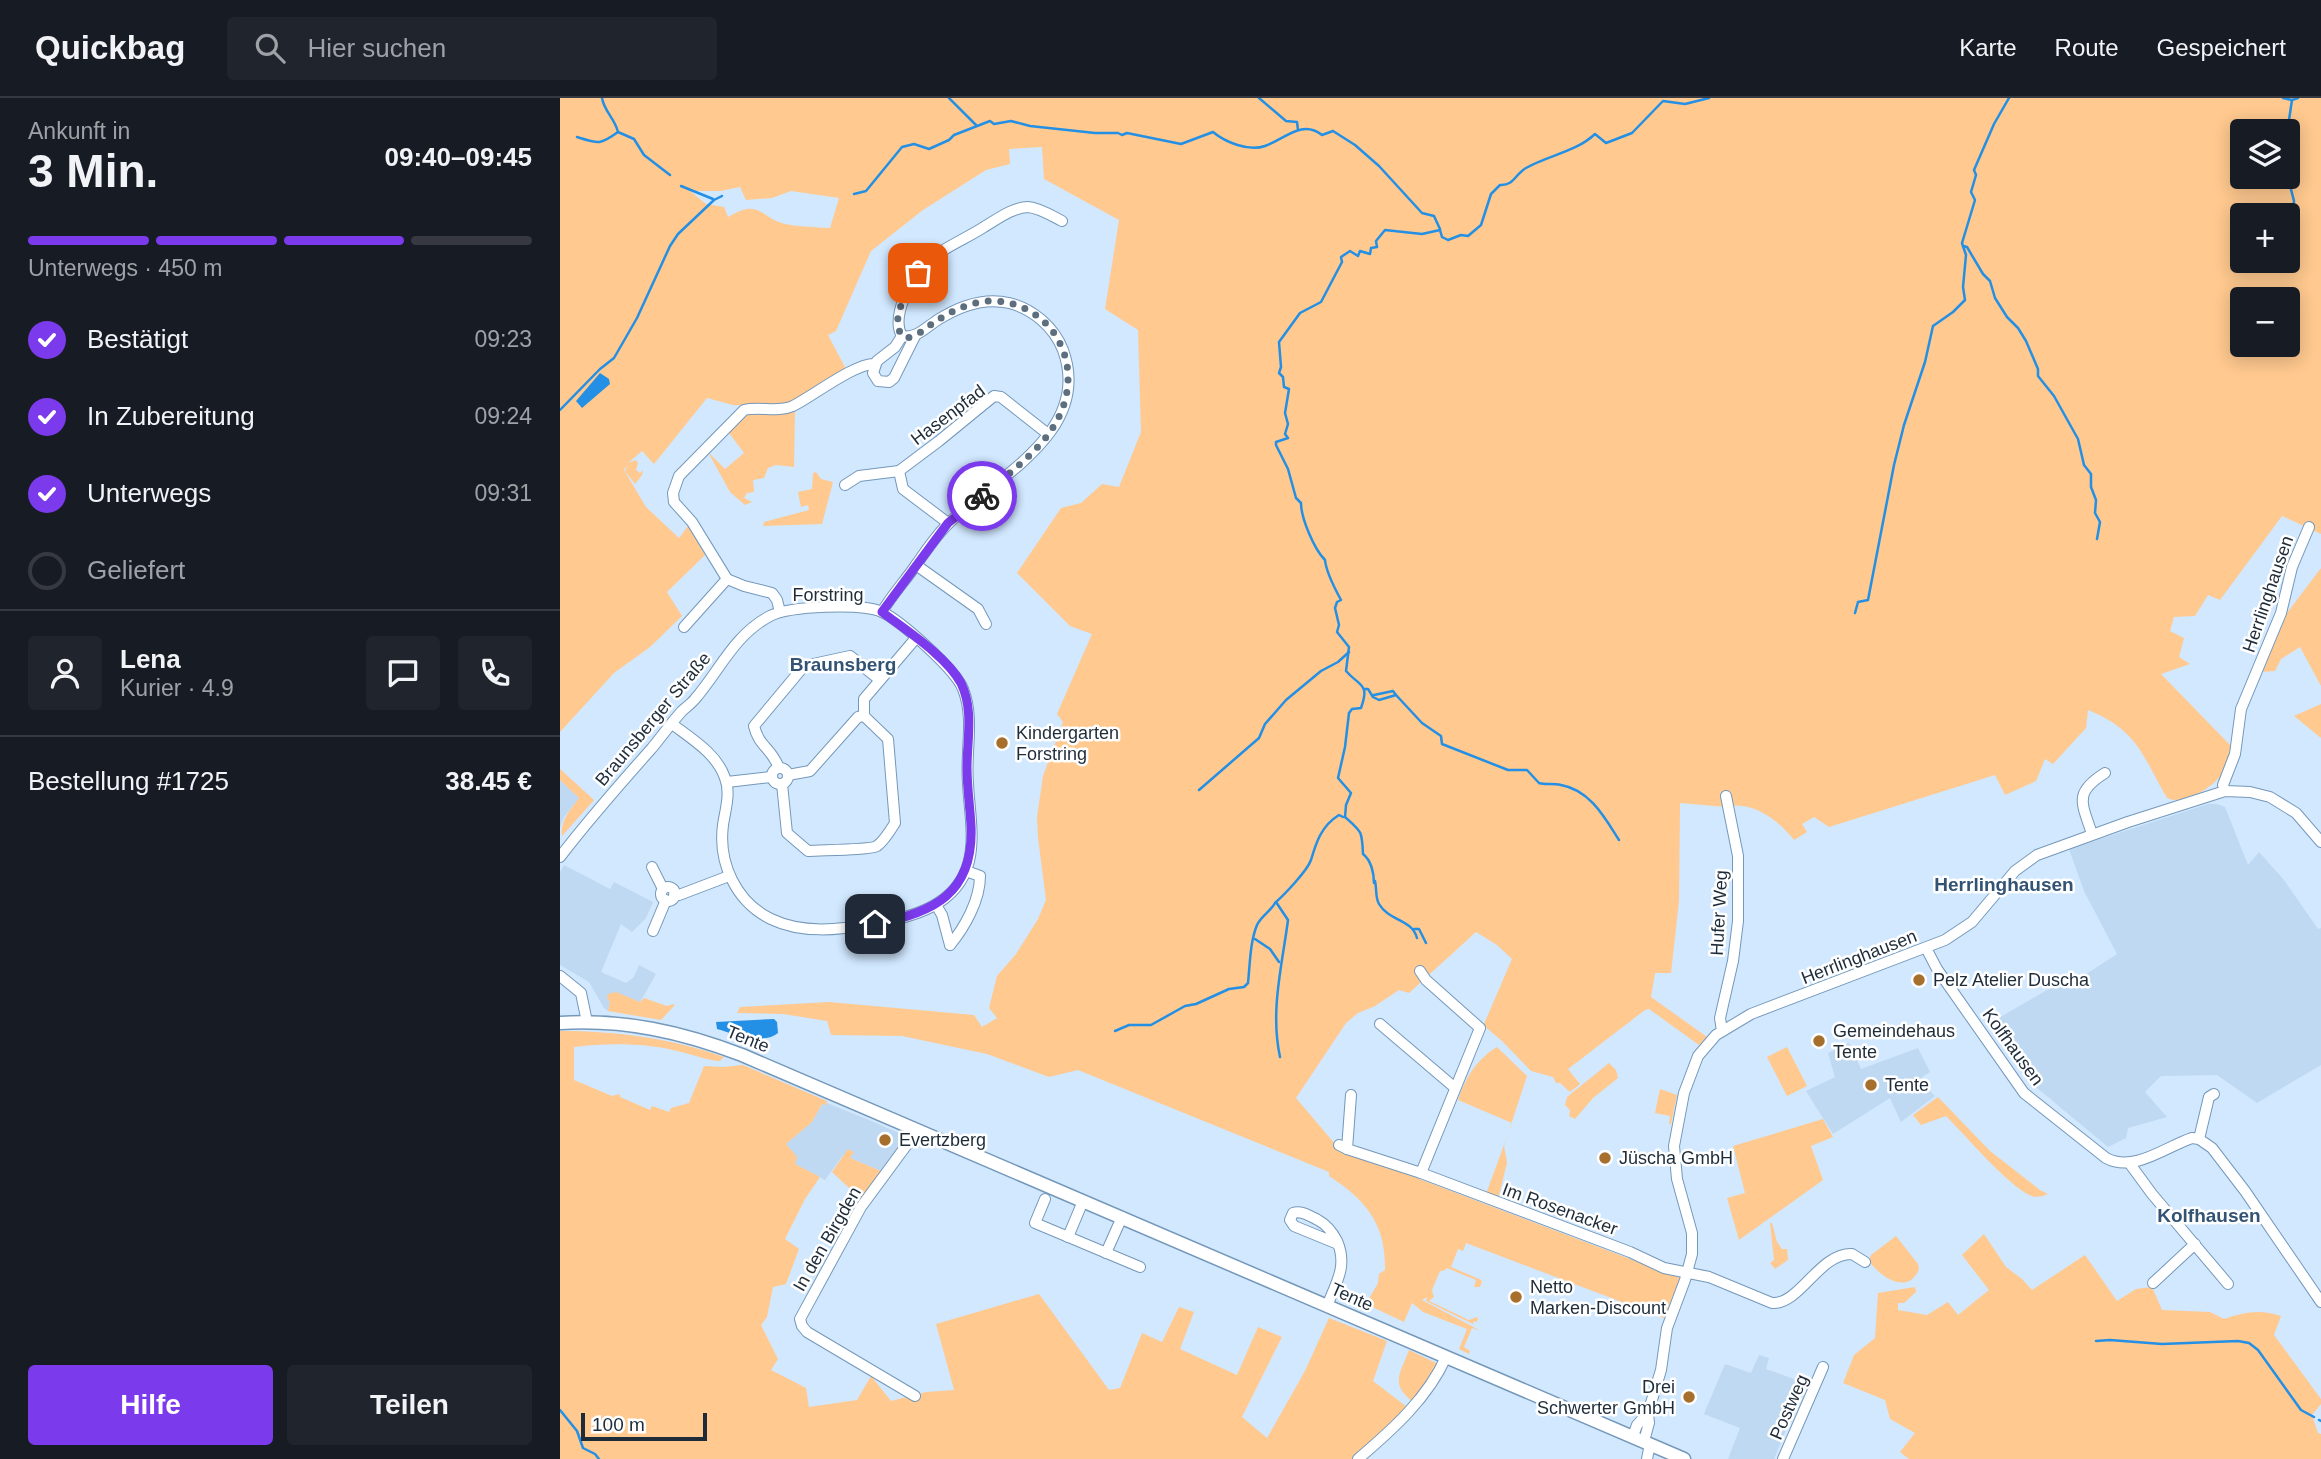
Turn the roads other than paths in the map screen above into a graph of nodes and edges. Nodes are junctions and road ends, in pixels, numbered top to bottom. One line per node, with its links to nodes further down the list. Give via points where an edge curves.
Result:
1 (1062, 222): 2 (street, via 1026,207 929,260 899,310)
2 (902, 336): 3 (street); 4 (street)
3 (915, 336): 4 (street, via 892,381 876,379); 5 (street, via 948,314 978,302 1010,303 1037,316 1060,342 1067,366 1065,406)
4 (875, 364): 11 (street, via 788,408 744,410 679,476 674,502)
5 (1048, 434): 6 (street, Hasenpfad, via 1001,397 993,396); 8 (street, via 1020,464)
6 (899, 471): 7 (street, Hasenpfad, via 859,476); 8 (street, via 903,489)
7 (845, 485)
8 (948, 523): 10 (street)
9 (2309, 527): 25 (street, Herrlinghausen, via 2292,567 2281,613 2241,709)
10 (916, 565): 13 (street); 14 (street, via 978,609)
11 (727, 579): 12 (street, via 772,593); 15 (street)
12 (780, 612): 13 (street, Forstring, via 828,607); 19 (street, Braunsberger Straße, via 737,641)
13 (882, 612): 16 (street, Forstring)
14 (986, 624)
15 (684, 627)
16 (916, 638): 17 (street); 31 (street, Forstring, via 954,672 968,702 971,828)
17 (880, 680): 18 (street, via 864,699); 20 (street, via 849,656 804,666 754,726 757,739 774,754)
18 (863, 716): 23 (street, via 810,771); 23 (street, via 888,739 894,790 895,823 878,845 869,850 808,851 788,832)
19 (672, 724): 24 (street, via 717,761); 29 (street, Braunsberger Straße)
20 (779, 768): 22 (street); 23 (street, via 785,770)
21 (2105, 773): 27 (street, via 2081,797)
22 (771, 777): 23 (street, via 775,783); 24 (street)
23 (785, 780)
24 (727, 782): 32 (street, via 722,848)
25 (2225, 791): 27 (street, Herrlinghausen); 28 (street, Herrlinghausen, via 2270,797 2296,813)
26 (1726, 796): 42 (street, Hufer Weg, via 1738,856 1738,920 1720,1018)
27 (2092, 834): 36 (street, Herrlinghausen, via 2027,862 1972,922)
28 (2321, 842)
29 (560, 857)
30 (652, 867): 33 (street)
31 (966, 871): 34 (street); 34 (street, via 980,876 980,889 950,945)
32 (729, 876): 33 (street); 34 (street, via 753,907 794,927 875,924 903,919)
33 (668, 895): 35 (street)
34 (936, 905)
35 (653, 931)
36 (1926, 948): 42 (street, Herrlinghausen, via 1751,1014); 48 (street, Kolfhausen, via 2024,1093 2106,1158)
37 (1420, 971): 43 (street, via 1480,1027)
38 (560, 976): 39 (street, via 581,993)
39 (587, 1022): 40 (main road, Tente); 46 (main road, Tente, via 646,1027 690,1037)
40 (560, 1023)
41 (1380, 1024): 43 (street)
42 (1722, 1031): 59 (street, Herrlinghausen, via 1705,1046 1691,1072 1674,1138 1677,1179 1692,1233)
43 (1454, 1087): 49 (street)
44 (2214, 1094): 47 (street, via 2209,1097)
45 (1351, 1095): 49 (street, Im Rosenacker, via 1343,1147)
46 (917, 1131): 51 (main road, Tente); 66 (street, In den Birgden, via 861,1207 800,1319 807,1332)
47 (2199, 1139): 48 (street, via 2180,1142); 62 (street, via 2212,1148 2245,1191)
48 (2130, 1164): 55 (street)
49 (1421, 1173): 59 (street, Im Rosenacker)
50 (1045, 1199): 53 (street, via 1035,1223)
51 (1083, 1201): 52 (main road, Tente); 53 (street)
52 (1122, 1217): 56 (street); 63 (main road, Tente)
53 (1068, 1237): 56 (street)
54 (1338, 1244): 54 (street, via 1322,1222 1300,1211 1293,1213 1290,1220 1294,1226); 63 (street, via 1343,1263)
55 (2195, 1244): 60 (street); 61 (street)
56 (1106, 1253): 58 (street)
57 (1865, 1262): 59 (street, via 1852,1254 1840,1255 1779,1304 1709,1277)
58 (1140, 1267)
59 (1686, 1276): 67 (street, Herrlinghausen, via 1670,1320 1648,1413 1637,1425)
60 (2153, 1283)
61 (2228, 1284)
62 (2321, 1302)
63 (1327, 1306): 64 (main road, Tente)
64 (1446, 1357): 67 (main road, Tente); 68 (street, via 1424,1394)
65 (1823, 1367): 71 (street, Postweg)
66 (915, 1396)
67 (1642, 1440): 69 (street); 70 (main road, Tente)
68 (1358, 1459)
69 (1647, 1459)
70 (1684, 1459)
71 (1783, 1459)

